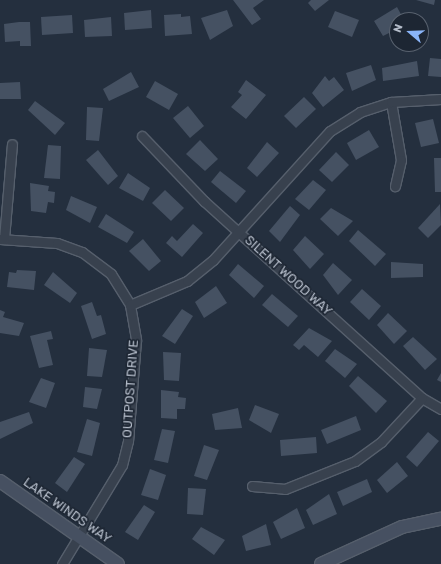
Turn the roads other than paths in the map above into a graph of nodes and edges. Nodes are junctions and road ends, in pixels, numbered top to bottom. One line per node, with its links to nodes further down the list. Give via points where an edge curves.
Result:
1 (441, 99): 2 (street)
2 (391, 102): 5 (street, via 401,160); 6 (street, via 360,112 330,131)
3 (142, 136): 6 (street, SILENT WOOD WAY, via 204,201)
4 (12, 144): 7 (street)
5 (394, 186)
6 (239, 231): 8 (street, via 214,260 187,281); 9 (street, SILENT WOOD WAY)
7 (2, 239): 8 (street, OUTPOST DRIVE, via 57,243 82,252 111,274)
8 (130, 305): 14 (street, OUTPOST DRIVE, via 136,340 128,441 113,485)
9 (422, 398): 10 (street, SILENT WOOD WAY); 12 (street, via 381,442 355,461 285,489)
10 (441, 409)
11 (0, 481): 14 (street, LAKE WINDS WAY)
12 (252, 486)
13 (441, 519): 17 (street, via 402,527)
14 (79, 534): 15 (street, OUTPOST DRIVE); 16 (street, LAKE WINDS WAY)
15 (62, 564)
16 (118, 564)
17 (321, 564)

